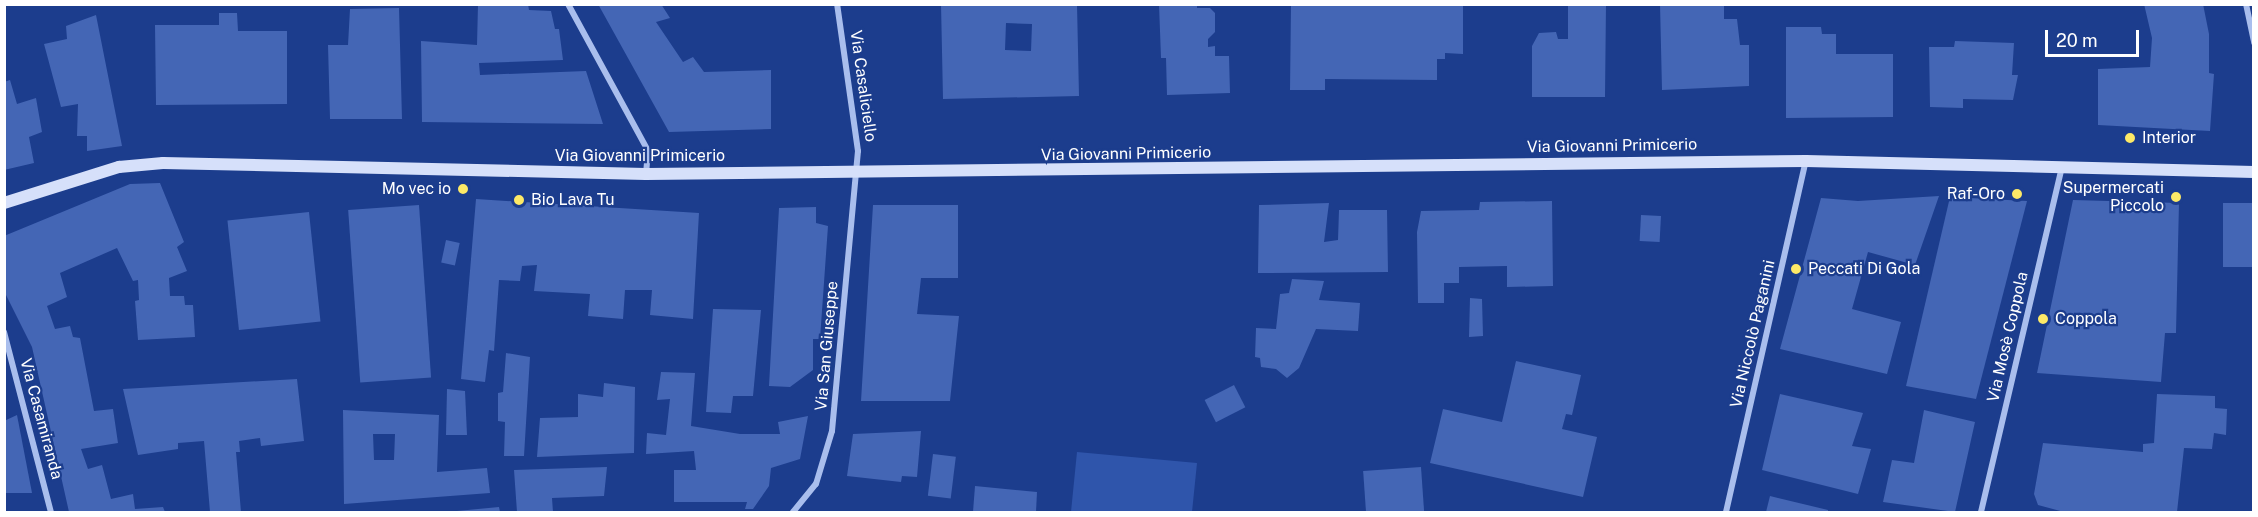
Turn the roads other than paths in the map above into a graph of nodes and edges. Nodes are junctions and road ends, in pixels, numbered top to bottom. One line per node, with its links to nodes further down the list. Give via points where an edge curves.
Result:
1 (568, 4): 9 (street, via 648,151)
2 (837, 4): 7 (street, Via Casaliciello, via 858,151)
3 (2246, 4): 4 (street)
4 (2253, 43)
5 (1806, 161): 6 (street, Via Giovanni Primicerio); 7 (street, Via Giovanni Primicerio); 14 (street, Via Niccolò Paganini)
6 (2062, 167): 8 (street, Via Giovanni Primicerio); 15 (street, Via Mosè Coppola)
7 (857, 172): 9 (street, Via Giovanni Primicerio); 13 (street, Via San Giuseppe, via 832,431 816,484)
8 (2253, 172)
9 (646, 174): 10 (street, Via Giovanni Primicerio, via 163,163 119,167)
10 (4, 202)
11 (4, 332): 12 (street, Via Casamiranda)
12 (51, 513)
13 (793, 513)
14 (1726, 513)
15 (1980, 513)

